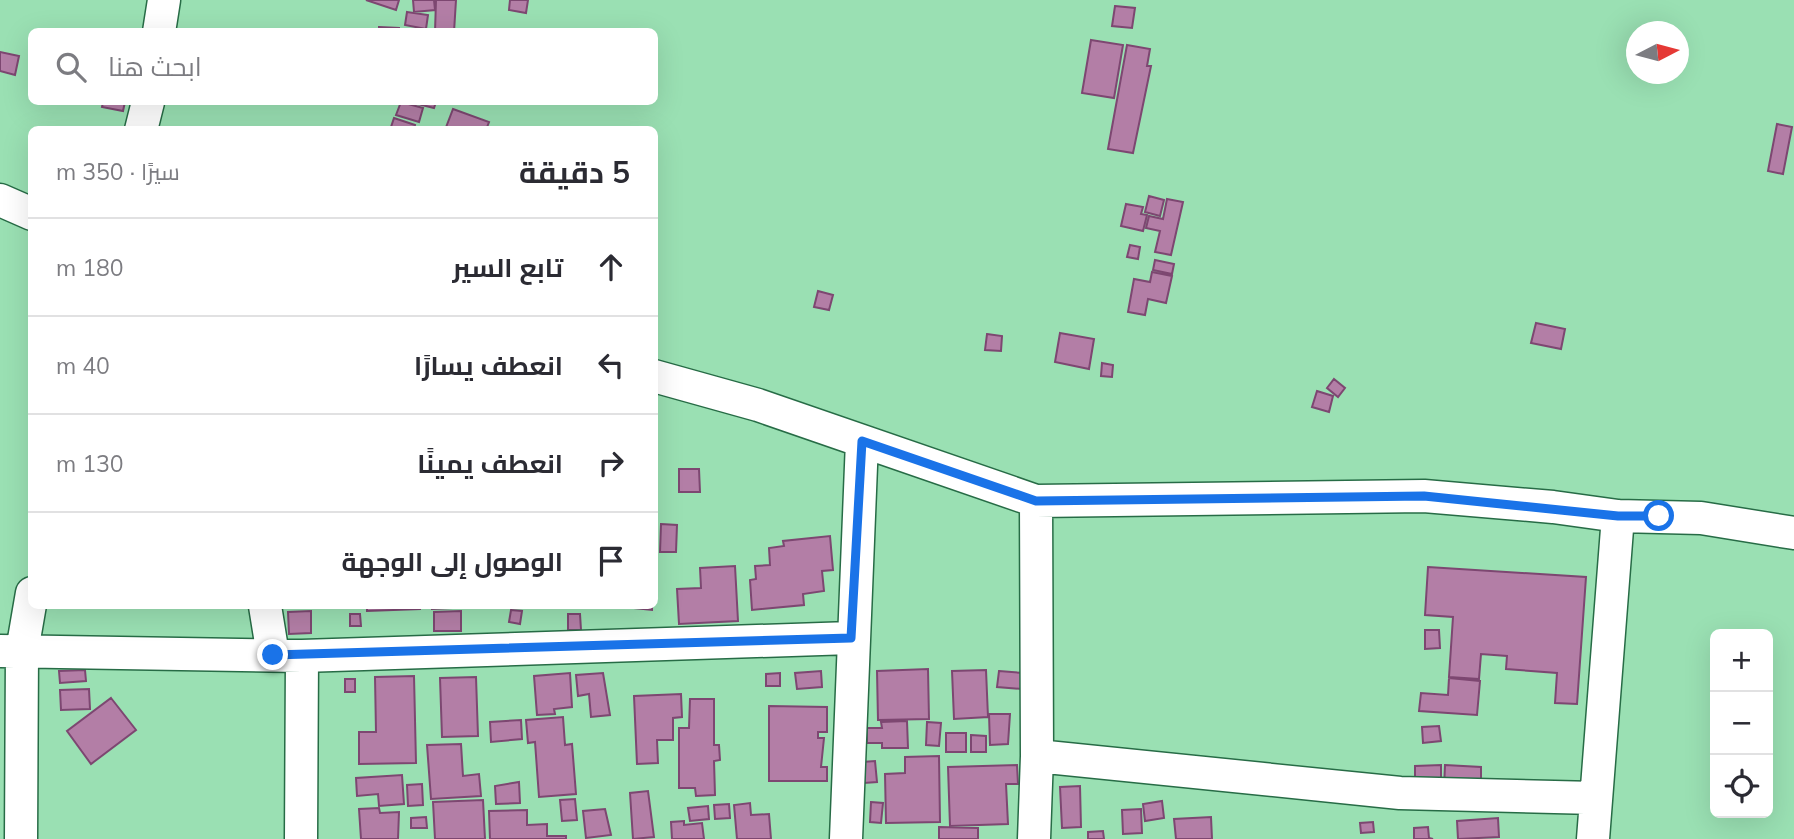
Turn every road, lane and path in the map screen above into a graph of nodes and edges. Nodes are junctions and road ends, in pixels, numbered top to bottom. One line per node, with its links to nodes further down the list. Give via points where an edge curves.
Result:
1 (164, 0): 2 (street)
2 (160, 28)
3 (147, 105): 4 (street)
4 (142, 126)
5 (0, 201): 6 (street)
6 (28, 212)
7 (658, 377): 8 (street)
8 (862, 441): 9 (street); 14 (street)
9 (1036, 501): 10 (street, via 1424,496); 17 (street)
10 (1618, 516): 11 (street, via 1701,518); 18 (street)
11 (1794, 533)
12 (28, 604): 15 (street)
13 (266, 609): 16 (street)
14 (851, 638): 16 (street); 21 (street)
15 (11, 651): 16 (street); 19 (street)
16 (287, 655): 20 (street)
17 (1037, 756): 18 (street, via 1400,793); 22 (street)
18 (1595, 798): 23 (street)
19 (21, 839)
20 (302, 839)
21 (846, 839)
22 (1034, 839)
23 (1593, 839)

